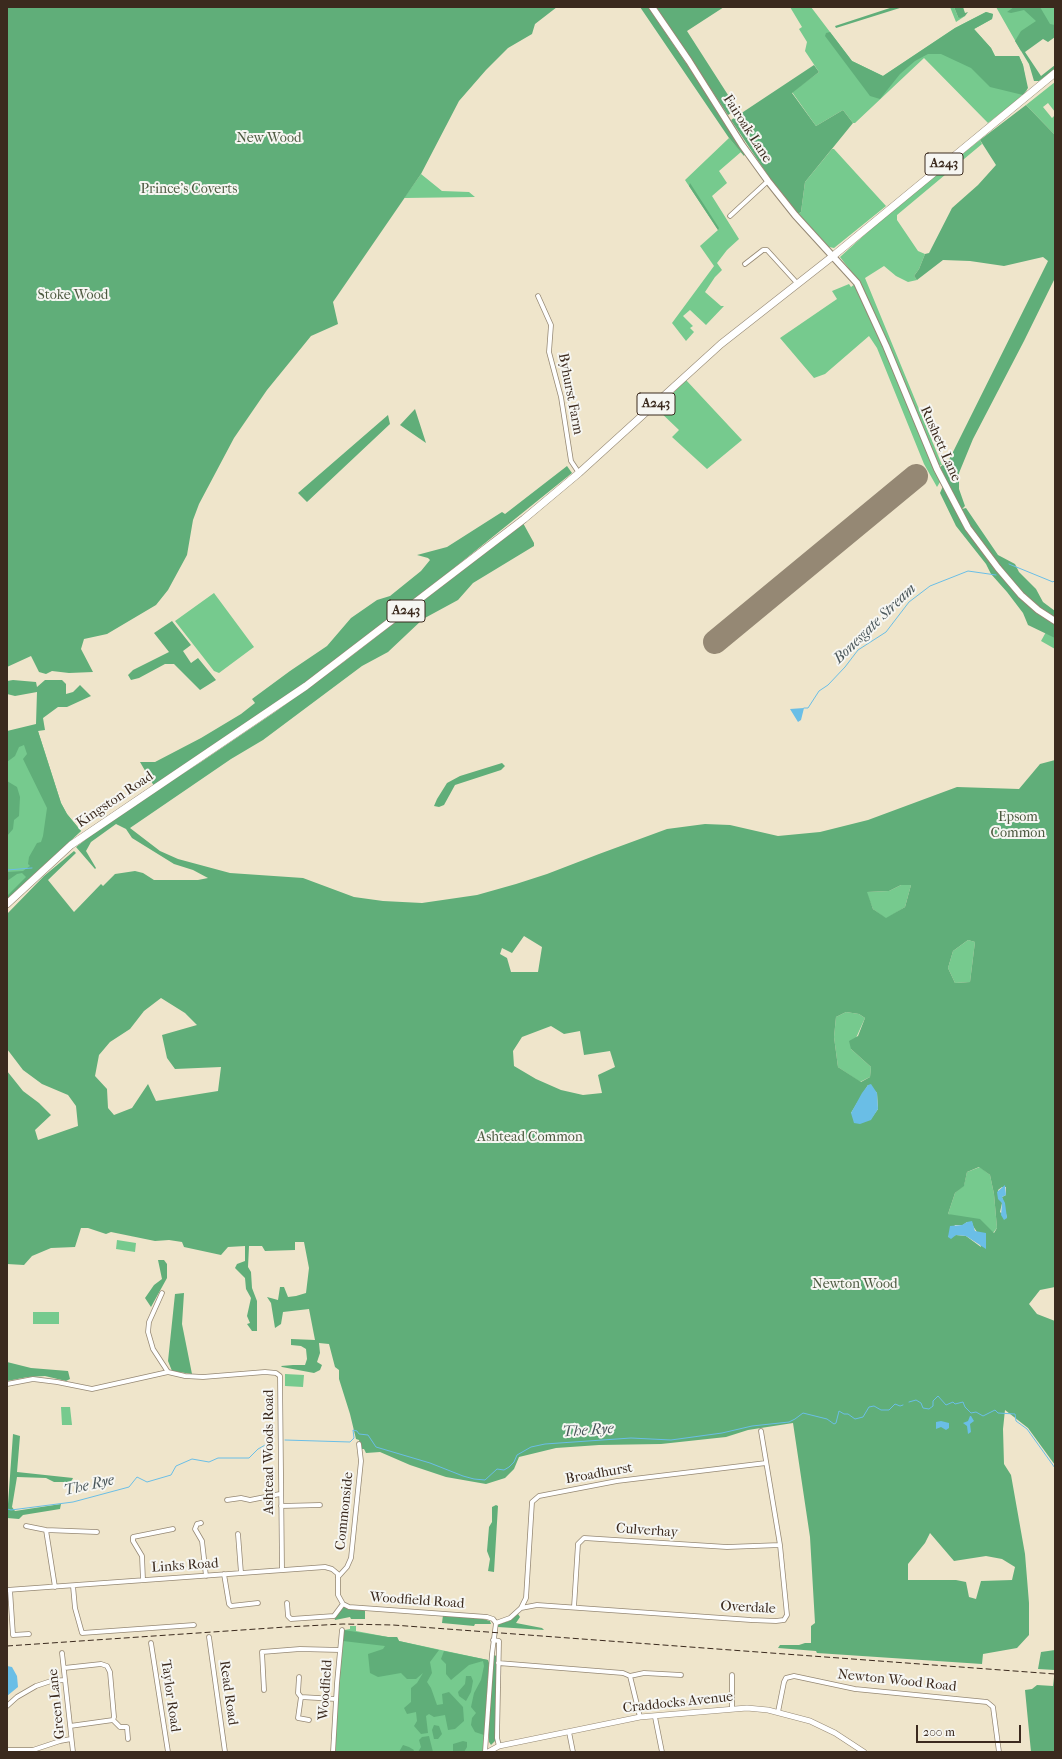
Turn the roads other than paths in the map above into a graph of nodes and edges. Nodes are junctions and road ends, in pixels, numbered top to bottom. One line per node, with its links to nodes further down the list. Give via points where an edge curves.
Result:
1 (652, 7): 3 (main road, Fairoak Lane)
2 (1055, 73): 5 (highway, A243)
3 (768, 181): 4 (street); 5 (main road, Fairoak Lane)
4 (730, 216)
5 (833, 256): 7 (highway, A243); 10 (main road, Rushett Lane, via 857,283 867,302 937,470 964,522 1021,595)
6 (745, 264): 7 (street, via 763,250 767,250)
7 (797, 283): 9 (highway, A243, via 721,344)
8 (538, 296): 9 (street, Byhurst Farm, via 552,325 549,352 561,397 571,461)
9 (579, 473): 11 (highway, Kingston Road / A243, via 306,686 71,845)
10 (1055, 621)
11 (7, 904)
12 (162, 1293): 13 (street, via 149,1322 148,1332 153,1349)
13 (168, 1372): 14 (street, Ashtead Woods Road, via 92,1389 33,1379); 18 (street, Ashtead Woods Road, via 204,1377 265,1372 280,1376)
14 (7, 1384)
15 (761, 1431): 17 (street, Overdale)
16 (359, 1444): 33 (street, Commonside, via 361,1461 351,1558)
17 (766, 1463): 28 (street, Overdale); 38 (street, Broadhurst, via 617,1481 539,1496 532,1502)
18 (280, 1494): 19 (street, via 250,1500); 21 (street, Ashtead Woods Road)
19 (227, 1500)
20 (320, 1505): 21 (street)
21 (281, 1506): 29 (street, Ashtead Woods Road)
22 (201, 1523): 32 (street, via 197,1524 195,1529 202,1541)
23 (26, 1526): 25 (street)
24 (173, 1529): 34 (street, via 133,1536 133,1541 142,1556)
25 (46, 1530): 26 (street); 36 (street)
26 (97, 1532)
27 (238, 1534): 30 (street)
28 (780, 1545): 43 (street, Culverhay, via 727,1547 584,1538 578,1544); 43 (street, Overdale, via 787,1615 781,1621)
29 (282, 1570): 30 (street, Links Road); 33 (street, Links Road, via 329,1568 336,1572)
30 (242, 1573): 31 (street, Links Road)
31 (224, 1574): 32 (street, Links Road); 39 (street, via 231,1606)
32 (206, 1576): 34 (street, Links Road)
33 (338, 1577): 41 (street, via 337,1592)
34 (143, 1580): 35 (street, Links Road)
35 (73, 1586): 36 (street, Links Road); 46 (street, via 75,1608 82,1633)
36 (55, 1587): 37 (street, Links Road)
37 (8, 1590): 48 (street, via 13,1635)
38 (526, 1598): 42 (street); 44 (street, Broadhurst)
39 (258, 1603)
40 (287, 1603): 41 (street, via 288,1616 291,1619 334,1616)
41 (343, 1604): 45 (street, Woodfield Road, via 352,1607 487,1617)
42 (533, 1605): 43 (street, Overdale); 44 (street, Overdale)
43 (574, 1607)
44 (521, 1608): 45 (street, Broadhurst, via 510,1618)
45 (496, 1623): 50 (street)
46 (194, 1625)
47 (342, 1630): 52 (street, Woodfield)
48 (29, 1634)
49 (209, 1637): 81 (street, Read Road)
50 (493, 1640): 54 (street, via 499,1641); 75 (street)
51 (151, 1643): 80 (street, Taylor Road)
52 (340, 1650): 61 (street, via 300,1649 262,1652); 63 (street, Woodfield)
53 (62, 1653): 55 (street, Green Lane)
54 (498, 1663): 58 (street, via 623,1673); 76 (street)
55 (64, 1668): 60 (street, Green Lane); 69 (street, via 101,1664 107,1666 110,1672)
56 (681, 1675): 58 (street, via 644,1673)
57 (732, 1675): 65 (street)
58 (630, 1676): 67 (street)
59 (299, 1677): 62 (street, via 298,1693)
60 (65, 1680): 64 (street, via 36,1686); 71 (street, Green Lane)
61 (264, 1690)
62 (301, 1697): 63 (street); 70 (street, via 298,1718)
63 (336, 1699): 82 (street, Woodfield)
64 (7, 1706)
65 (732, 1709): 66 (street, Craddocks Avenue); 68 (street, Craddocks Avenue)
66 (778, 1712): 85 (street, Craddocks Avenue, via 825,1728); 86 (street, Newton Wood Road, via 784,1682 789,1676 855,1689 987,1702 993,1707)
67 (640, 1717): 68 (street, Craddocks Avenue); 72 (street, Craddocks Avenue)
68 (655, 1717): 84 (street)
69 (113, 1720): 71 (street); 74 (street, via 120,1727 127,1727)
70 (309, 1720)
71 (70, 1726): 73 (street, Green Lane)
72 (569, 1732): 76 (street, Craddocks Avenue); 83 (street)
73 (71, 1739): 77 (street, via 33,1750); 79 (street, Green Lane)
74 (128, 1739)
75 (487, 1742): 78 (street); 78 (street)
76 (499, 1746): 78 (street, Craddocks Avenue)
77 (7, 1750)
78 (489, 1751)
79 (73, 1752)
80 (168, 1752)
81 (225, 1752)
82 (333, 1752)
83 (573, 1752)
84 (662, 1752)
85 (864, 1752)
86 (999, 1752)

